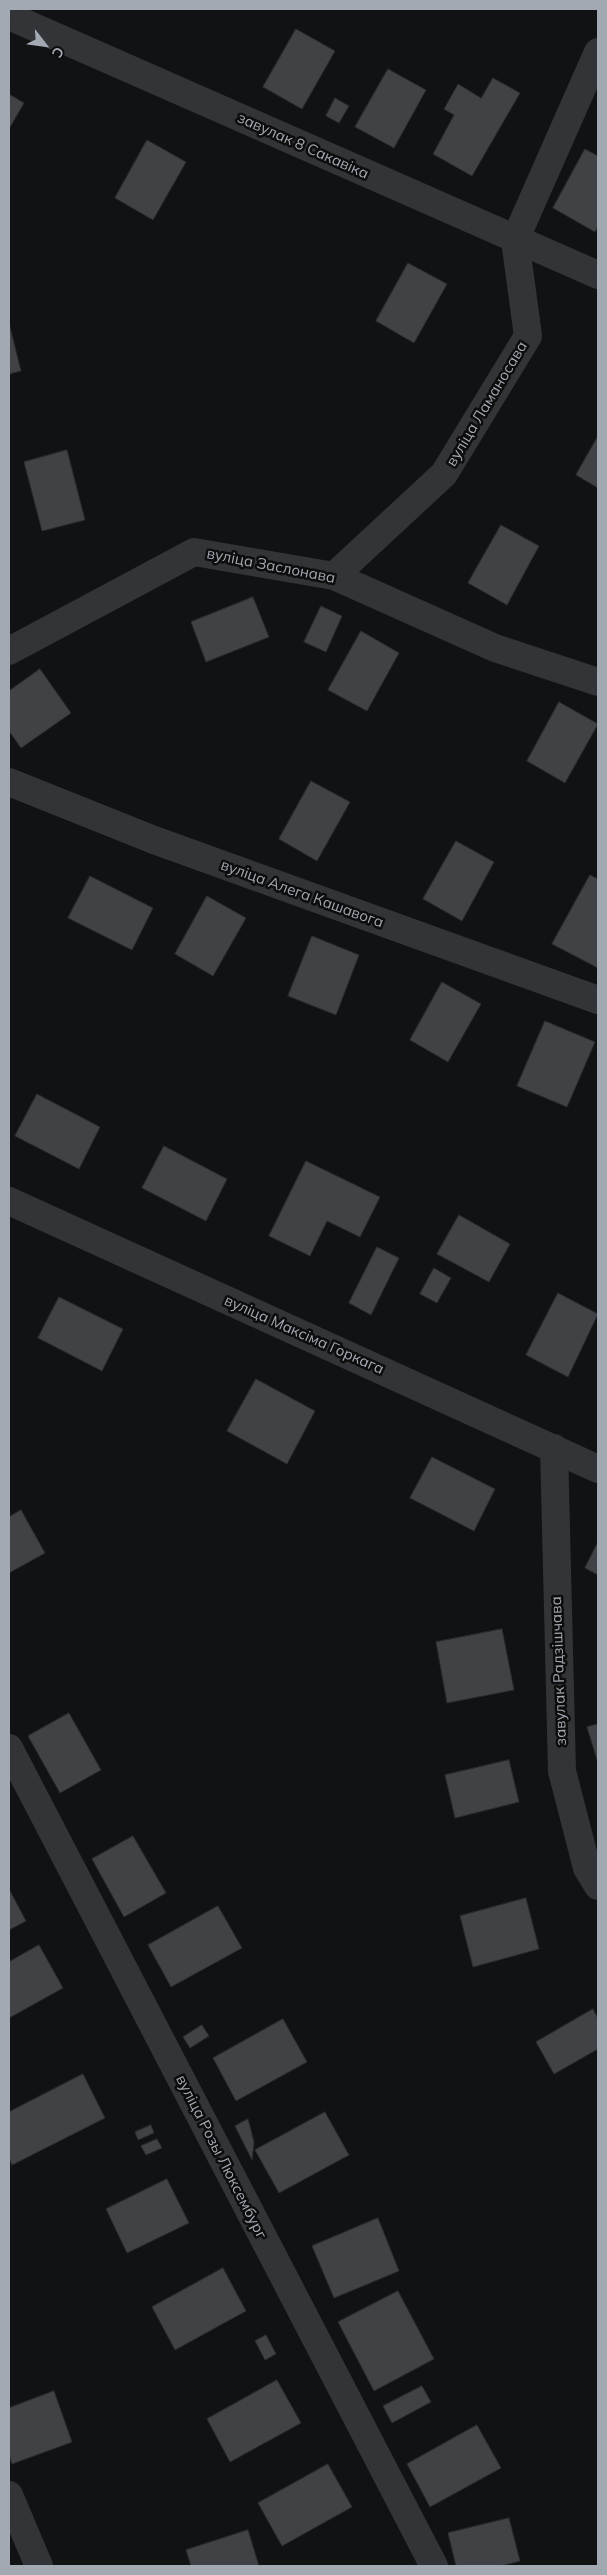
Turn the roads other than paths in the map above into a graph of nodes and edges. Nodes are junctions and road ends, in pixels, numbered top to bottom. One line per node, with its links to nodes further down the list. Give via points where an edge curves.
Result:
1 (9, 16): 3 (street, завулак 8 Сакавіка)
2 (598, 52): 3 (street)
3 (515, 240): 4 (street, завулак 8 Сакавіка); 5 (street, вуліца Ламаносава, via 528,336 444,474)
4 (598, 275)
5 (334, 576): 6 (street, вуліца Заслонава, via 194,552); 7 (street, вуліца Заслонава, via 495,648)
6 (9, 651)
7 (598, 682)
8 (9, 782): 9 (street, вуліца Алега Кашавога, via 154,840)
9 (598, 1000)
10 (9, 1201): 11 (street, вуліца Максіма Горкага)
11 (554, 1448): 12 (street, вуліца Максіма Горкага); 14 (street, завулак Радзішчава, via 562,1771 587,1868)
12 (598, 1469)
13 (9, 1748): 17 (street, вуліца Розы Люксембург)
14 (598, 1886)
15 (9, 2495): 16 (street)
16 (39, 2566)
17 (434, 2566)

